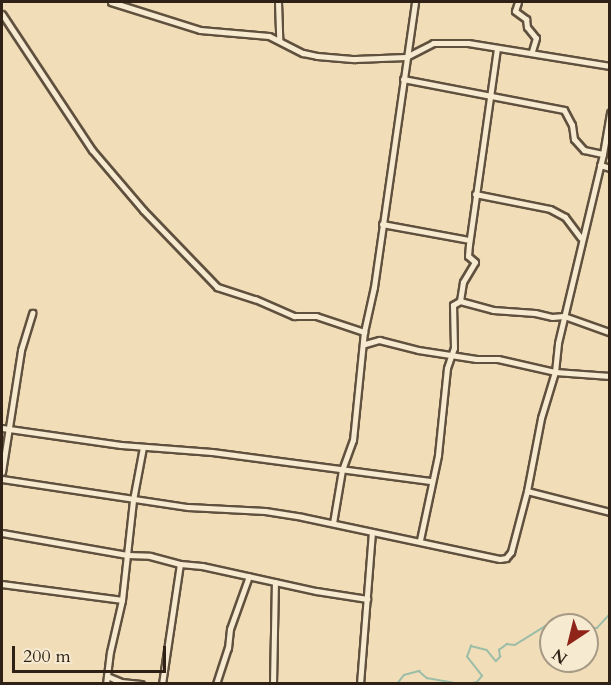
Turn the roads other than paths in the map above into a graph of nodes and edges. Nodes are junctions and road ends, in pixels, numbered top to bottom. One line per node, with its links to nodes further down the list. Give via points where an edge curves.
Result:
1 (111, 2): 6 (street, via 200,30 231,35 248,33)
2 (277, 2): 6 (street)
3 (415, 2): 9 (street)
4 (518, 2): 8 (street, via 515,11 526,19 536,38)
5 (2, 15): 24 (street, via 92,150 143,210 218,287 294,316 315,316)
6 (279, 40): 9 (street, via 316,56)
7 (497, 48): 8 (street); 9 (street, via 433,43); 12 (street)
8 (532, 51): 10 (street)
9 (406, 57): 11 (street)
10 (609, 66)
11 (403, 79): 12 (street); 18 (street)
12 (488, 96): 14 (street, via 564,110 574,139 584,150); 17 (street)
13 (609, 113): 14 (street)
14 (603, 154): 15 (street)
15 (600, 165): 16 (street); 19 (street)
16 (609, 168)
17 (475, 194): 19 (street, via 550,209 565,217); 20 (street)
18 (382, 225): 20 (street); 24 (street)
19 (581, 238): 23 (street)
20 (469, 240): 21 (street, via 468,256 475,262 463,282)
21 (460, 301): 23 (street, via 493,310); 27 (street, via 453,305)
22 (32, 313): 30 (street)
23 (564, 316): 25 (street); 28 (street)
24 (364, 332): 26 (street)
25 (609, 332)
26 (365, 344): 27 (street, via 379,340); 32 (street, via 353,440)
27 (452, 354): 28 (street); 35 (street, via 447,368 438,454)
28 (555, 372): 29 (street); 36 (street, via 541,418)
29 (609, 376)
30 (5, 428): 31 (street); 33 (street)
31 (143, 447): 32 (street); 37 (street)
32 (342, 470): 35 (street); 39 (street)
33 (2, 472)
34 (2, 479): 37 (street)
35 (430, 481): 42 (street)
36 (527, 491): 38 (street); 42 (street, via 506,558)
37 (133, 500): 39 (street, via 265,511); 43 (street)
38 (609, 512)
39 (333, 523): 40 (street)
40 (372, 532): 42 (street); 48 (street)
41 (2, 533): 43 (street)
42 (420, 540)
43 (127, 555): 44 (street); 49 (street)
44 (180, 564): 45 (street); 53 (street)
45 (249, 576): 46 (street); 54 (street)
46 (275, 582): 48 (street); 55 (street)
47 (2, 584): 49 (street)
48 (367, 599): 56 (street)
49 (122, 600): 50 (street)
50 (107, 676): 51 (street); 52 (street)
51 (106, 684)
52 (141, 684)
53 (162, 684)
54 (216, 684)
55 (273, 684)
56 (360, 684)

